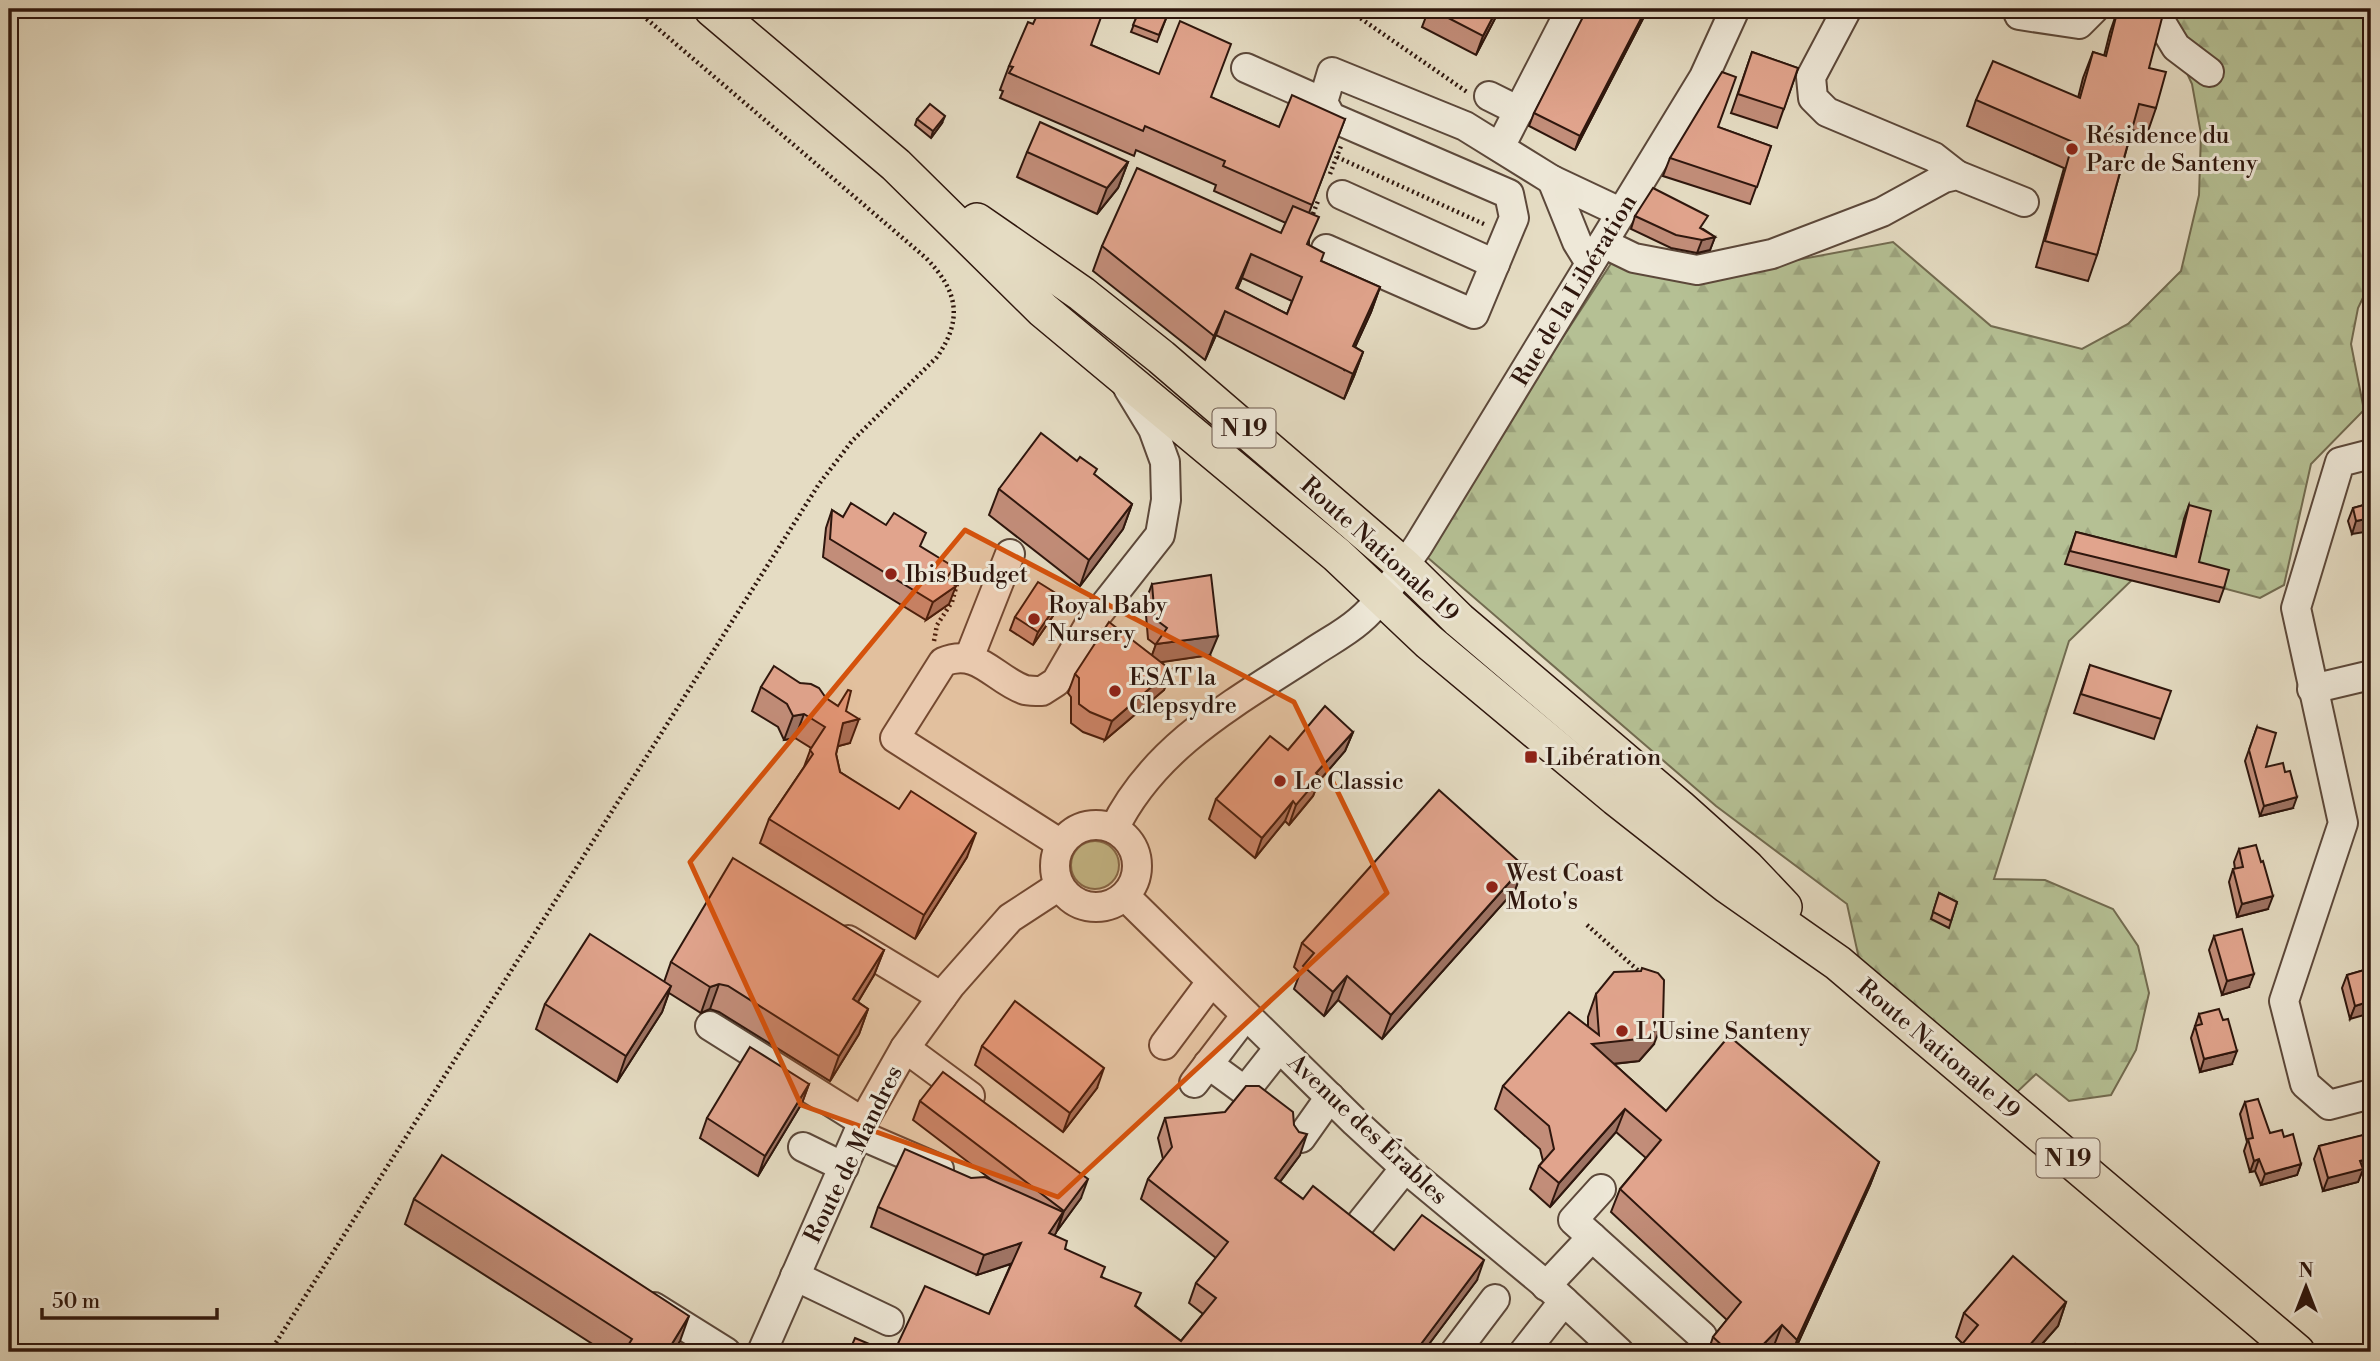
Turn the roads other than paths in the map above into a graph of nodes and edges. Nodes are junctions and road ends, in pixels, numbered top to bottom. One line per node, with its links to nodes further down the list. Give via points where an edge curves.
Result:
1 (712, 9): 14 (main road, Route Nationale 19 / N 19)
2 (1571, 9): 12 (street)
3 (1735, 9): 19 (street, Rue de la Libération, via 1704,76)
4 (1847, 9): 15 (street, via 1811,76 1813,98 1827,112 1934,158)
5 (2094, 9): 7 (street, via 2079,24)
6 (2153, 9): 9 (street, via 2176,47)
7 (2019, 15)
8 (1245, 68): 11 (street)
9 (2209, 72)
10 (1489, 96): 12 (street)
11 (1323, 102): 13 (street, via 1332,72 1465,126); 22 (street, via 1331,117 1509,194 1514,218)
12 (1519, 111): 13 (street)
13 (1500, 146): 16 (street)
14 (896, 165): 23 (main road, Route Nationale 19 / N 19, via 1043,310); 26 (main road, Route Nationale 19 / N 19, via 1082,293)
15 (1957, 175): 18 (street); 21 (street, via 1882,212 1772,254 1698,270)
16 (1552, 180): 19 (street); 21 (street, via 1577,242)
17 (1330, 191): 22 (street)
18 (2024, 202)
19 (1620, 212): 21 (street, Rue de la Libération)
20 (1326, 249): 22 (street, via 1474,314)
21 (1597, 253): 26 (street, Rue de la Libération)
22 (1495, 264)
23 (1122, 376): 27 (main road, Route Nationale 19 / N 19); 28 (street, via 1153,429 1165,462 1166,500 1160,535 1089,625 1056,682 1042,691 1025,690)
24 (2371, 454): 30 (street, via 2340,462 2296,608)
25 (1010, 554): 28 (street)
26 (1404, 566): 27 (street); 36 (main road, Route Nationale 19 / N 19, via 1459,620 1747,868)
27 (1381, 597): 31 (street, via 1359,622 1210,719 1174,748 1139,785); 36 (main road, Route Nationale 19 / N 19, via 1616,798 1728,886)
28 (969, 658): 32 (street, via 956,656 943,662 894,738)
29 (2371, 675): 30 (street)
30 (2312, 689): 44 (street, via 2343,823 2284,1001 2305,1084 2329,1105)
31 (1114, 829): 32 (street, via 1102,825 1079,828); 34 (street, via 1125,836 1137,859 1137,873)
32 (1061, 844): 33 (street, via 1054,865)
33 (1059, 886): 34 (street, via 1067,896 1090,907 1115,903); 38 (street, Route de Mandres, via 1010,918)
34 (1125, 896): 37 (street, Avenue des Érables)
35 (821, 924): 38 (street)
36 (1838, 963): 67 (main road, Route Nationale 19 / N 19)
37 (1211, 982): 39 (street, Avenue des Érables); 41 (street)
38 (942, 997): 42 (street, Route de Mandres)
39 (1245, 1015): 43 (street, Avenue des Érables); 43 (street, via 1201,1074 1245,1091)
40 (710, 1026): 47 (street)
41 (1164, 1045)
42 (905, 1048): 46 (street); 47 (street, Route de Mandres)
43 (1279, 1048): 45 (street, Avenue des Érables)
44 (2371, 1094)
45 (1330, 1097): 48 (street); 51 (street, Avenue des Érables)
46 (992, 1112)
47 (861, 1128): 50 (street, Route de Mandres); 52 (street)
48 (1301, 1138)
49 (803, 1147): 50 (street)
50 (844, 1167): 56 (street, Route de Mandres)
51 (1405, 1168): 54 (street); 58 (street, Avenue des Érables)
52 (958, 1178)
53 (1601, 1189): 55 (street, via 1573,1220)
54 (1361, 1223)
55 (1592, 1237): 58 (street); 61 (street)
56 (795, 1276): 60 (street); 63 (street, Route de Mandres)
57 (627, 1289): 62 (street)
58 (1555, 1293): 65 (street); 66 (street, Avenue des Érables)
59 (1495, 1300): 64 (street)
60 (889, 1321)
61 (1702, 1336)
62 (726, 1352)
63 (762, 1352)
64 (1455, 1352)
65 (1524, 1352)
66 (1619, 1352)
67 (2297, 1352)

